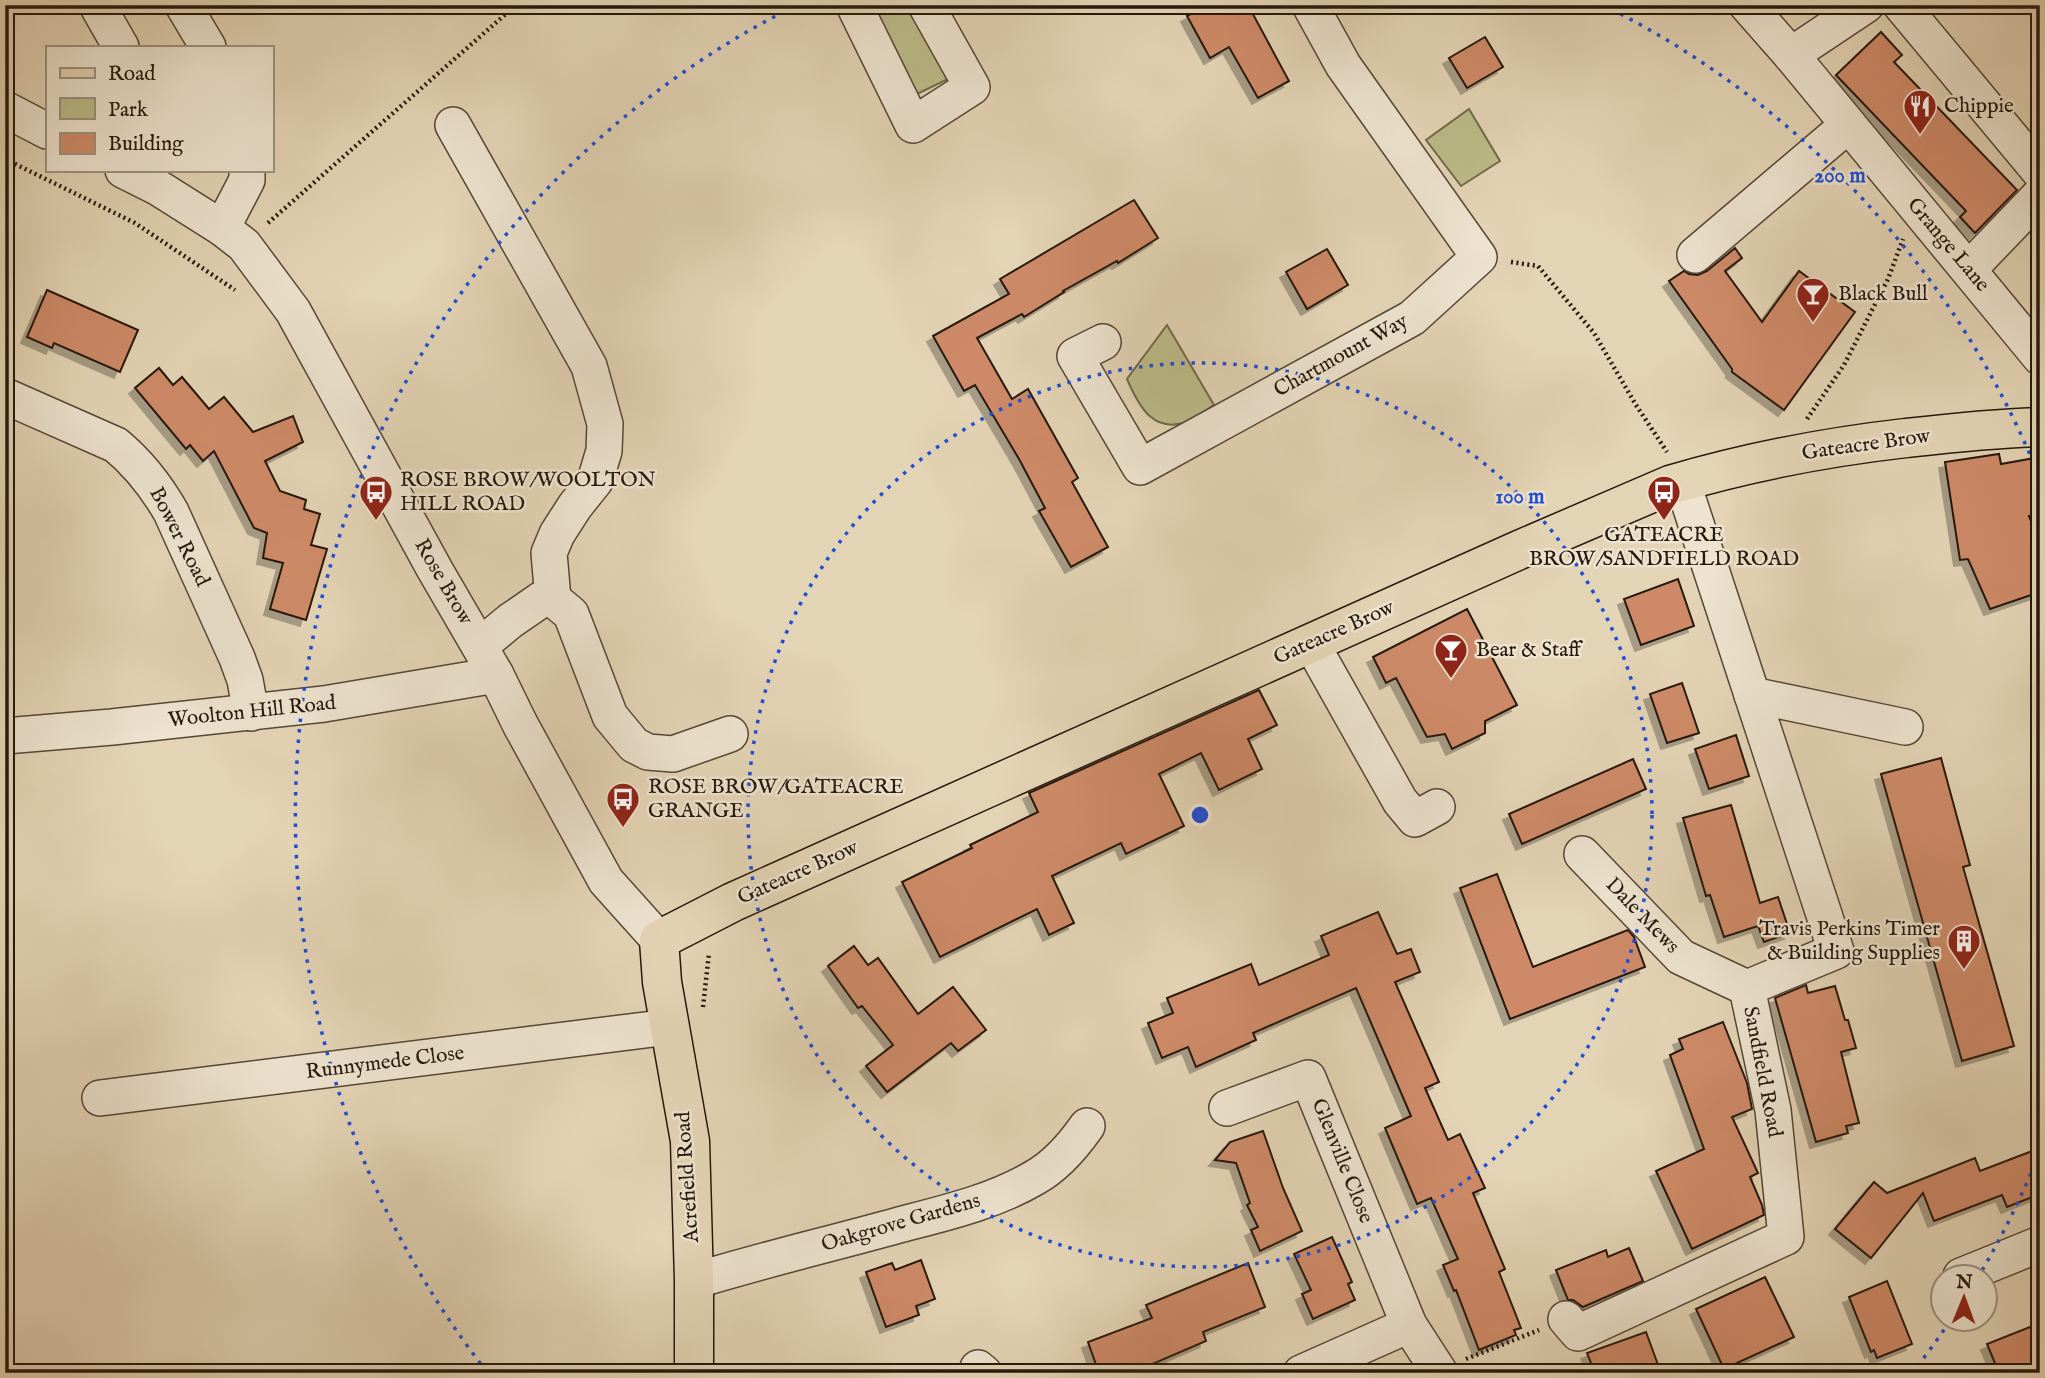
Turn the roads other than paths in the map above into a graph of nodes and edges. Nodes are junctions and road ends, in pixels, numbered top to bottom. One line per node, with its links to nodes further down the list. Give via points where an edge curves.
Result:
1 (97, 5): 9 (street)
2 (183, 5): 10 (street)
3 (854, 5): 4 (street, via 913,125 972,87)
4 (926, 5)
5 (1310, 5): 23 (street, Chartmount Way, via 1343,65 1479,257 1412,317 1140,467 1075,356)
6 (1747, 5): 11 (street, Grange Lane)
7 (1866, 5): 11 (street)
8 (1901, 5): 18 (street)
9 (120, 46)
10 (207, 46)
11 (1791, 55): 14 (street, Grange Lane)
12 (5, 109): 15 (street)
13 (453, 125): 28 (street, via 589,366 605,424 604,452 595,481 549,553)
14 (1848, 125): 21 (street); 22 (street, Grange Lane)
15 (46, 130)
16 (127, 172): 20 (street)
17 (247, 172): 20 (street)
18 (2040, 172)
19 (2040, 195): 22 (street)
20 (233, 237): 30 (street, Rose Brow, via 293,311)
21 (1695, 255)
22 (1969, 269): 24 (street, Grange Lane)
23 (1103, 342)
24 (2040, 357)
25 (5, 396): 32 (street, Bower Road, via 116,445 153,484 171,512 237,658)
26 (2040, 427): 27 (main road, Gateacre Brow, via 1991,428)
27 (1676, 470): 29 (main road, Gateacre Brow, via 1519,550); 31 (street, Sandfield Road)
28 (553, 599): 30 (street, via 542,599 510,621); 34 (street, via 571,614 610,716 634,745 648,752 673,754)
29 (1311, 643): 36 (street, via 1400,801 1415,819); 38 (main road, Gateacre Brow, via 733,902)
30 (488, 661): 32 (street, Woolton Hill Road, via 384,695); 38 (street, Rose Brow, via 606,881)
31 (1752, 695): 33 (street); 39 (street, Sandfield Road, via 1836,951)
32 (251, 713): 35 (street, Woolton Hill Road)
33 (1905, 727)
34 (730, 734)
35 (5, 736)
36 (1437, 807)
37 (1582, 854): 39 (street, Dale Mews, via 1681,957)
38 (659, 940): 40 (main road, Acrefield Road)
39 (1746, 988): 47 (street, Sandfield Road, via 1773,1110 1786,1237 1578,1333)
40 (669, 1027): 41 (street, Runnymede Close); 46 (main road, Acrefield Road, via 690,1141)
41 (100, 1098)
42 (1227, 1108): 48 (street, Glenville Close, via 1308,1078)
43 (1087, 1126): 46 (street, Oakgrove Gardens, via 1054,1164 1006,1192)
44 (2040, 1244): 45 (street)
45 (1996, 1262)
46 (694, 1281): 50 (main road, Acrefield Road)
47 (1566, 1319)
48 (1409, 1325): 49 (street, Glenville Close); 51 (street)
49 (1439, 1371)
50 (694, 1373)
51 (1301, 1373)

